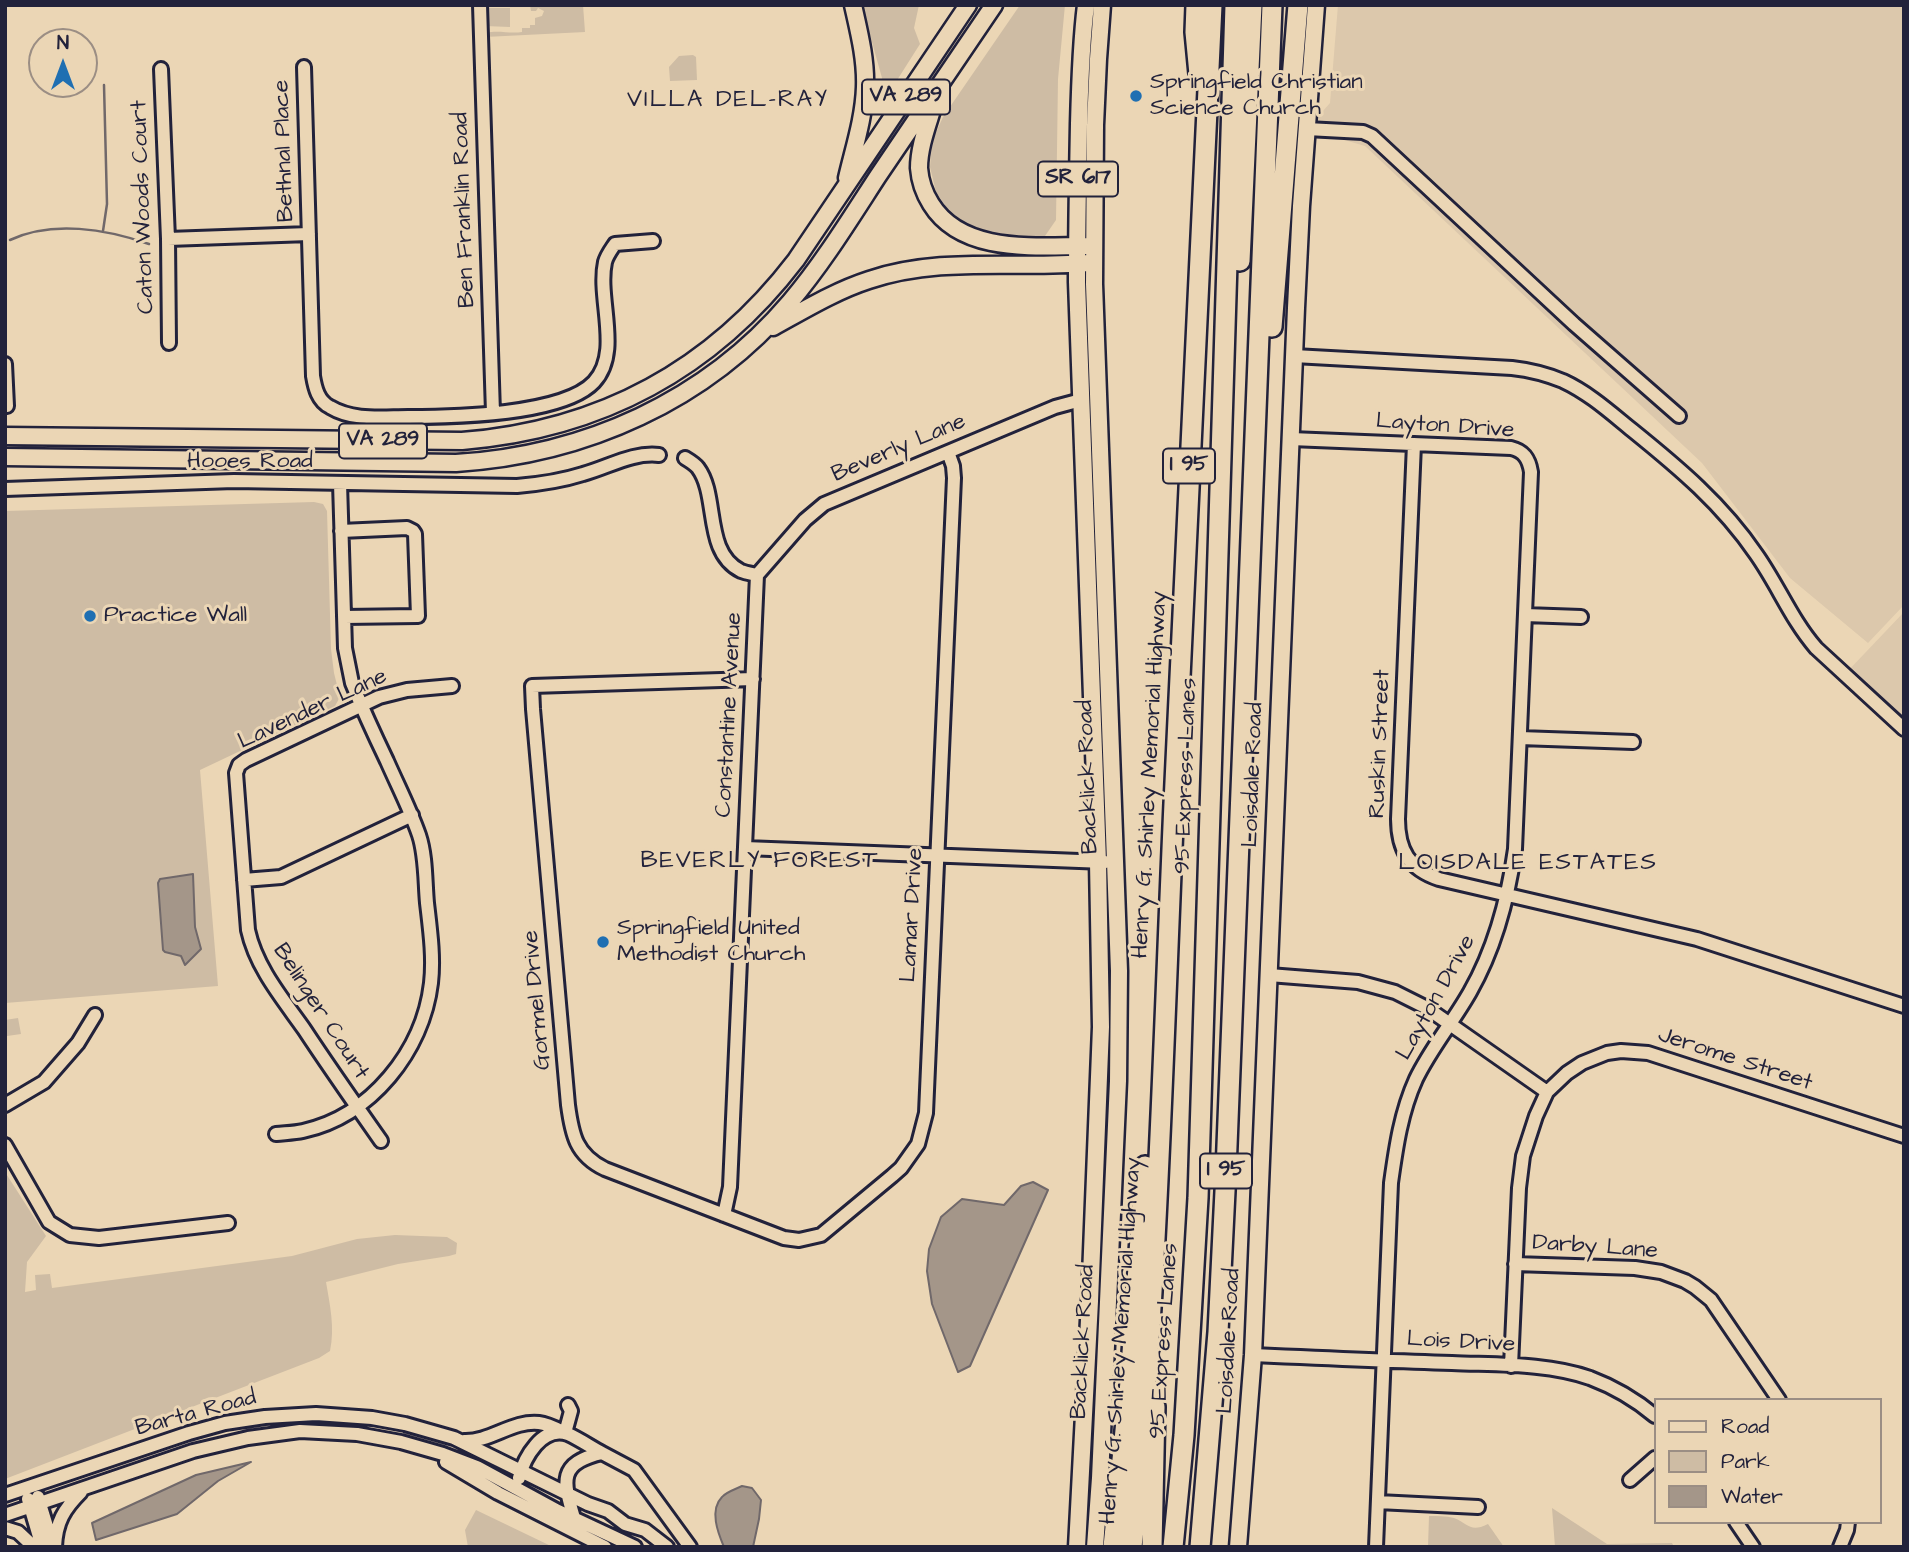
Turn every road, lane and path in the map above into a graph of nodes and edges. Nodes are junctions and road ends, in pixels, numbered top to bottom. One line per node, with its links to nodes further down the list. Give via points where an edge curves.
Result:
1 (480, 5): 32 (street, Ben Franklin Road)
2 (853, 5): 20 (main road, via 865,85 863,113)
3 (968, 5): 20 (main road, VA 289)
4 (994, 5): 17 (main road, VA 289)
5 (1086, 5): 14 (main road, Backlick Road / SR 617)
6 (1102, 5): 14 (main road, Backlick Road / SR 617)
7 (1196, 5): 18 (highway)
8 (1212, 5): 18 (highway, Henry G. Shirley Memorial Highway / I 95)
9 (1235, 5): 42 (highway, 95 Express Lanes)
10 (1252, 5): 42 (highway, via 1231,406)
11 (1272, 5): 34 (highway, I 95)
12 (1298, 5): 34 (highway, via 1271,336)
13 (1316, 5): 19 (main road, Loisdale Road)
14 (1089, 59): 24 (main road, Backlick Road / SR 617)
15 (304, 67): 21 (street, Bethnal Place)
16 (161, 69): 22 (street, Caton Woods Court)
17 (940, 84): 24 (main road, via 919,166 924,191 935,211 959,230 982,239); 26 (main road, VA 289, via 811,275)
18 (1205, 128): 61 (highway, Henry G. Shirley Memorial Highway / I 95)
19 (1307, 129): 28 (main road, Loisdale Road); 33 (street, via 1372,136)
20 (844, 189): 35 (main road, VA 289, via 786,272 721,340 656,385 570,422 509,436 446,442)
21 (309, 234): 22 (street, Bethnal Place); 32 (street, Bethnal Place, via 315,388 330,408 363,417)
22 (168, 239): 27 (street, Caton Woods Court)
23 (653, 241): 32 (street, Bethnal Place, via 615,244 608,253 604,272 606,358 595,381 569,398)
24 (1085, 246): 25 (main road, Backlick Road / SR 617)
25 (1085, 263): 26 (main road, via 944,265 897,272 844,290); 30 (main road, Backlick Road / SR 617); 62 (main road, Backlick Road / SR 617)
26 (758, 335): 40 (main road, VA 289, via 710,376 654,410 582,440 519,456 441,463)
27 (169, 343)
28 (1294, 356): 36 (main road, Loisdale Road); 53 (street, via 1512,368 1546,375 1579,390 1717,503 1757,555 1816,648)
29 (5, 364): 31 (street)
30 (1081, 400): 38 (street, Beverly Lane); 60 (main road, Backlick Road / SR 617)
31 (7, 406)
32 (493, 413)
33 (1679, 416)
34 (1255, 428): 119 (highway, I 95, via 1223,1225)
35 (5, 436)
36 (1291, 439): 37 (street, Layton Drive); 65 (main road, Loisdale Road)
37 (1414, 444): 47 (street, Layton Drive, via 1511,448 1528,459); 64 (street, Ruskin Street, via 1399,838 1409,861 1427,875)
38 (948, 452): 46 (street, Beverly Lane, via 824,504); 59 (street, Lamar Drive, via 954,478)
39 (659, 455): 43 (street, Hooes Road, via 640,454 587,473 536,484)
40 (5, 457)
41 (685, 458): 46 (street, via 698,468 706,484 716,539 741,571)
42 (1221, 467): 118 (highway, 95 Express Lanes, via 1198,1198)
43 (340, 483): 44 (street, Hooes Road, via 179,482); 45 (street)
44 (5, 489)
45 (341, 531): 48 (street); 48 (street, via 413,531 418,617)
46 (757, 575): 50 (street, Constantine Avenue)
47 (1525, 615): 49 (street); 54 (street, Layton Drive)
48 (344, 617): 52 (street, via 348,668)
49 (1581, 617)
50 (753, 679): 58 (street, Constantine Avenue); 76 (street, Gormel Drive, via 532,686 573,1136 596,1164)
51 (453, 687): 52 (street, Lavender Lane, via 407,690)
52 (361, 705): 56 (street, Lavender Lane, via 246,760); 57 (street)
53 (1904, 729)
54 (1520, 738): 55 (street); 64 (street, Layton Drive, via 1515,849)
55 (1633, 742)
56 (236, 773): 63 (street, Belinger Court)
57 (412, 815): 63 (street, via 281,877); 71 (street, via 422,847 432,982 412,1045 385,1083)
58 (745, 848): 59 (street); 76 (street, Constantine Avenue, via 730,1186)
59 (937, 856): 60 (street); 76 (street, Lamar Drive, via 926,1113 914,1152 892,1176 814,1238 784,1238)
60 (1098, 862): 62 (street); 113 (main road, Backlick Road / SR 617, via 1100,1082)
61 (1172, 862): 79 (highway, Henry G. Shirley Memorial Highway / I 95); 115 (highway, via 1156,969 1130,1381)
62 (1115, 863): 114 (main road, Backlick Road / SR 617, via 1118,1081)
63 (244, 880): 71 (street, Belinger Court, via 248,930 258,961)
64 (1507, 895): 66 (street, Ruskin Street, via 1697,939); 68 (street, Layton Drive, via 1487,958)
65 (1269, 975): 68 (street, via 1376,985 1414,1000); 80 (main road, Loisdale Road)
66 (1904, 1006)
67 (95, 1015): 70 (street, via 44,1082)
68 (1450, 1024): 69 (street); 81 (street, Layton Drive, via 1416,1080 1396,1140)
69 (1547, 1092): 73 (street, Jerome Street, via 1582,1063 1607,1053 1635,1051); 78 (street, Jerome Street, via 1523,1156)
70 (5, 1105)
71 (356, 1106): 72 (street, via 316,1128); 74 (street, Belinger Court)
72 (276, 1134)
73 (1904, 1136)
74 (381, 1141)
75 (5, 1145): 77 (street, via 49,1222 70,1235 99,1238)
76 (724, 1215)
77 (228, 1223)
78 (1516, 1264): 82 (street, Jerome Street); 83 (street, Darby Lane, via 1635,1268 1685,1281 1711,1300)
79 (1149, 1343): 116 (highway, Henry G. Shirley Memorial Highway / I 95); 117 (highway, via 1156,1421)
80 (1253, 1355): 81 (street, Lois Drive); 120 (main road, Loisdale Road)
81 (1384, 1361): 82 (street, Lois Drive); 98 (street, Layton Drive)
82 (1511, 1366): 85 (street, Lois Drive, via 1590,1378)
83 (1778, 1398)
84 (568, 1405): 86 (street, via 571,1411)
85 (1654, 1415)
86 (565, 1433): 87 (street, via 527,1423 475,1441); 89 (street); 91 (street, via 541,1440)
87 (460, 1441): 91 (street, Barta Road); 93 (street, Barta Road, via 372,1418 316,1413 265,1417 189,1433)
88 (432, 1451): 94 (street, Barta Road, via 357,1434 300,1432 193,1451); 95 (street, Barta Road); 109 (street, via 498,1493)
89 (602, 1453): 96 (street, via 572,1466 566,1476); 112 (street, via 634,1469)
90 (1654, 1459): 92 (street)
91 (522, 1470): 95 (street); 96 (street, Barta Road)
92 (1630, 1480)
93 (30, 1487): 97 (street, Barta Road); 99 (street)
94 (84, 1489): 99 (street, Barta Road); 108 (street, via 66,1506)
95 (521, 1491): 102 (street, Barta Road)
96 (566, 1492): 102 (street); 111 (street, Barta Road, via 645,1530)
97 (5, 1495)
98 (1378, 1502): 100 (street); 121 (street, Layton Drive)
99 (35, 1505): 101 (street, Barta Road); 107 (street); 108 (street)
100 (1478, 1507)
101 (5, 1515)
102 (574, 1518): 110 (street, Barta Road)
103 (1737, 1524): 122 (street)
104 (1848, 1524): 123 (street)
105 (5, 1528): 106 (street, via 18,1532)
106 (34, 1547)
107 (42, 1547)
108 (54, 1547)
109 (605, 1547)
110 (635, 1547)
111 (667, 1547)
112 (690, 1547)
113 (1077, 1547)
114 (1095, 1547)
115 (1113, 1547)
116 (1132, 1547)
117 (1152, 1547)
118 (1173, 1547)
119 (1200, 1547)
120 (1238, 1547)
121 (1376, 1547)
122 (1753, 1547)
123 (1840, 1547)

